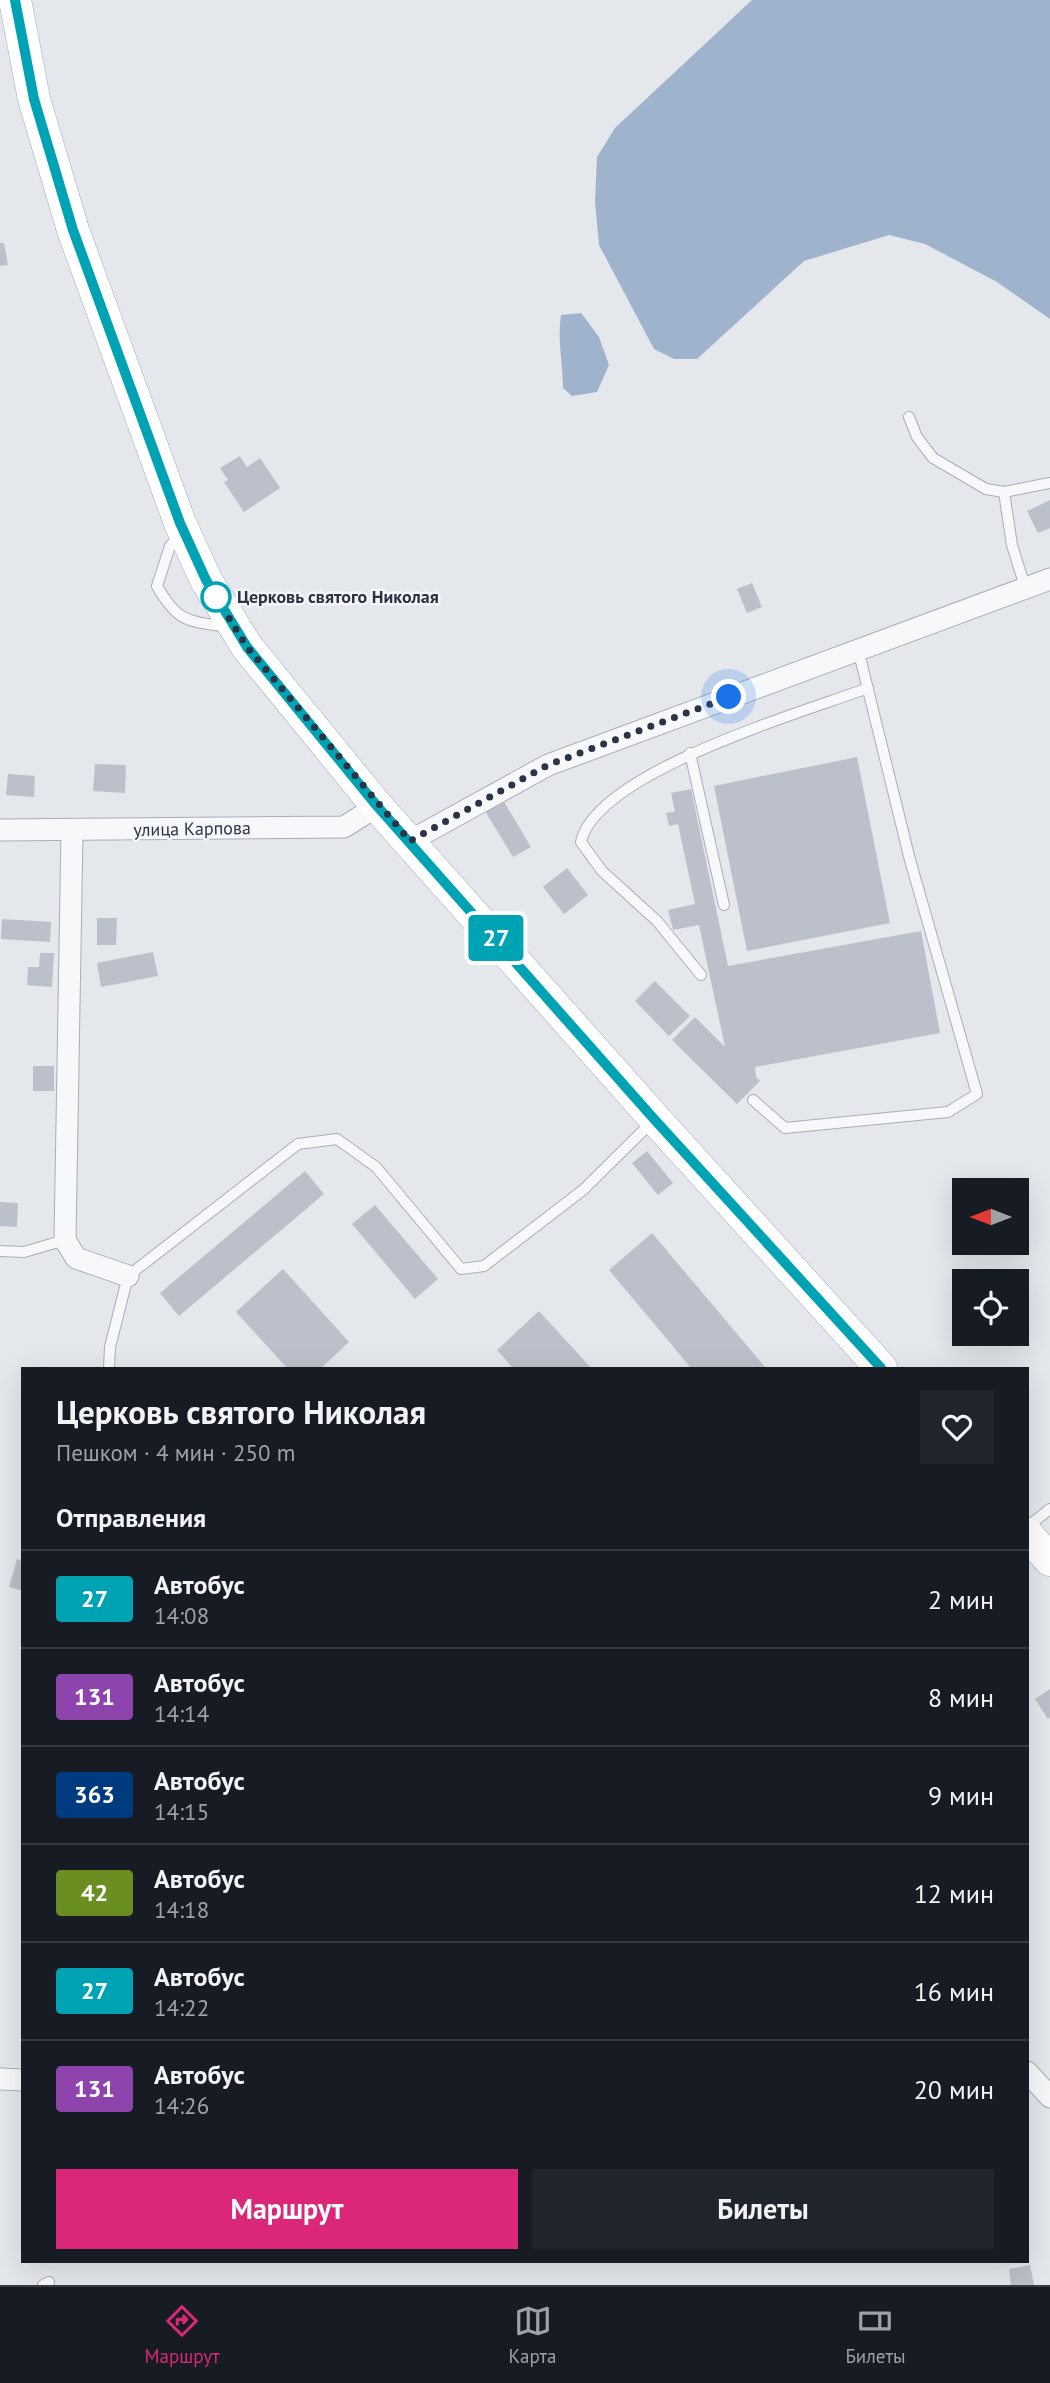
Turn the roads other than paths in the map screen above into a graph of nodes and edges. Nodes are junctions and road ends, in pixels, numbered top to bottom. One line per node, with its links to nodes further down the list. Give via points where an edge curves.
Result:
1 (15, 0): 5 (main road, via 34,99 73,230)
2 (909, 416): 4 (lane, via 933,458 986,489)
3 (1050, 483): 4 (lane)
4 (1004, 492): 7 (lane, via 1012,545)
5 (184, 532): 8 (main road); 8 (lane, via 170,546 157,586 171,611 192,622)
6 (1050, 579): 7 (street)
7 (1025, 587): 9 (street)
8 (235, 628): 12 (main road)
9 (858, 648): 10 (lane); 15 (street, via 548,765)
10 (868, 688): 11 (lane); 18 (lane, via 910,860 977,1094 948,1112 785,1128)
11 (690, 753): 16 (lane); 17 (lane, via 630,786 584,827 581,842 602,871 657,921)
12 (377, 806): 14 (street, улица Карпова, via 344,827); 15 (main road)
13 (0, 830): 14 (street, улица Карпова)
14 (72, 831): 20 (street)
15 (410, 841): 19 (main road)
16 (724, 905)
17 (701, 975)
18 (753, 1100)
19 (654, 1119): 22 (lane, via 583,1190 484,1266 461,1269 376,1167 337,1139 298,1144); 24 (main road)
20 (65, 1240): 21 (lane, via 24,1252); 22 (street, via 76,1258)
21 (0, 1251)
22 (128, 1276): 23 (lane)
23 (109, 1367)
24 (880, 1367)
25 (1050, 1509): 26 (lane)
26 (1029, 1525)
27 (1029, 1536): 28 (main road)
28 (1050, 1560)
29 (1029, 2074): 32 (street)
30 (0, 2079): 31 (street)
31 (21, 2080)
32 (1050, 2097)

